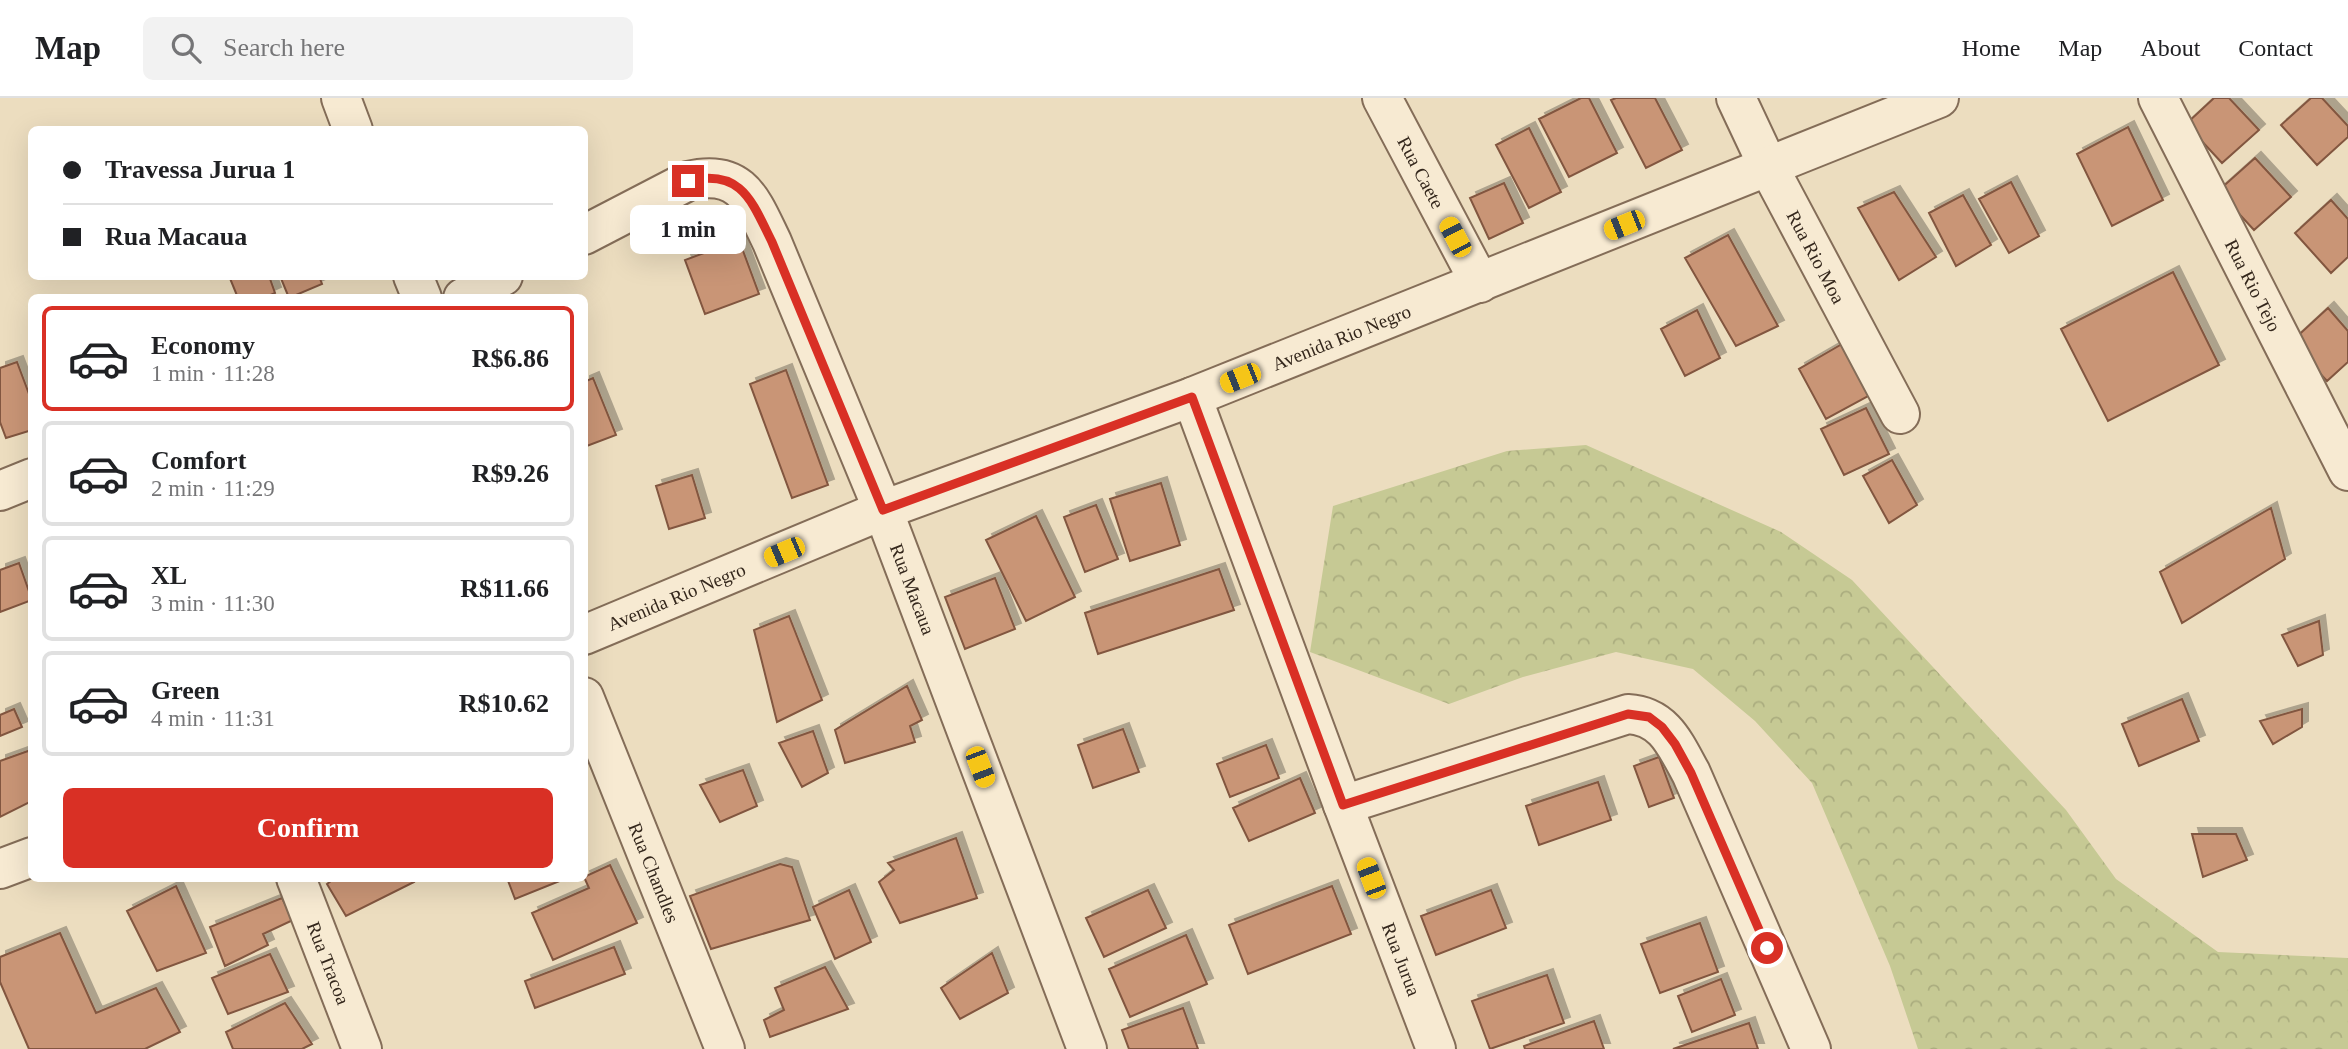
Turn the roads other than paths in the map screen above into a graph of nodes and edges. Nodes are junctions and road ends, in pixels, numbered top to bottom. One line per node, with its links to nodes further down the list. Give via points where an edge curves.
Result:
1 (341, 98): 6 (street)
2 (1382, 98): 10 (street, Rua Caete)
3 (1736, 98): 7 (street, Rua Rio Moa)
4 (1939, 98): 7 (street, Avenida Rio Negro)
5 (2158, 98): 14 (street, Rua Rio Tejo)
6 (352, 126)
7 (1768, 166): 10 (street, Avenida Rio Negro); 13 (street, Rua Rio Moa)
8 (588, 232): 17 (street, Rua Macaua, via 688,181 703,177 739,186 772,242)
9 (496, 280): 11 (street)
10 (1480, 283): 12 (street, Avenida Rio Negro)
11 (470, 294)
12 (1192, 397): 17 (street, Avenida Rio Negro); 20 (street, Rua Jurua)
13 (1900, 414)
14 (2348, 471)
15 (28, 480): 16 (street)
16 (0, 491)
17 (883, 510): 18 (street, Avenida Rio Negro); 26 (street, Rua Macaua)
18 (588, 633)
19 (588, 707): 25 (street, Rua Chandles)
20 (1343, 805): 27 (street, Rua Jurua); 28 (street, via 1628,714 1649,717 1662,727 1691,773)
21 (28, 858): 22 (street)
22 (0, 869)
23 (298, 882): 24 (street, Rua Tracoa)
24 (362, 1049)
25 (725, 1049)
26 (1087, 1049)
27 (1437, 1049)
28 (1811, 1049)

